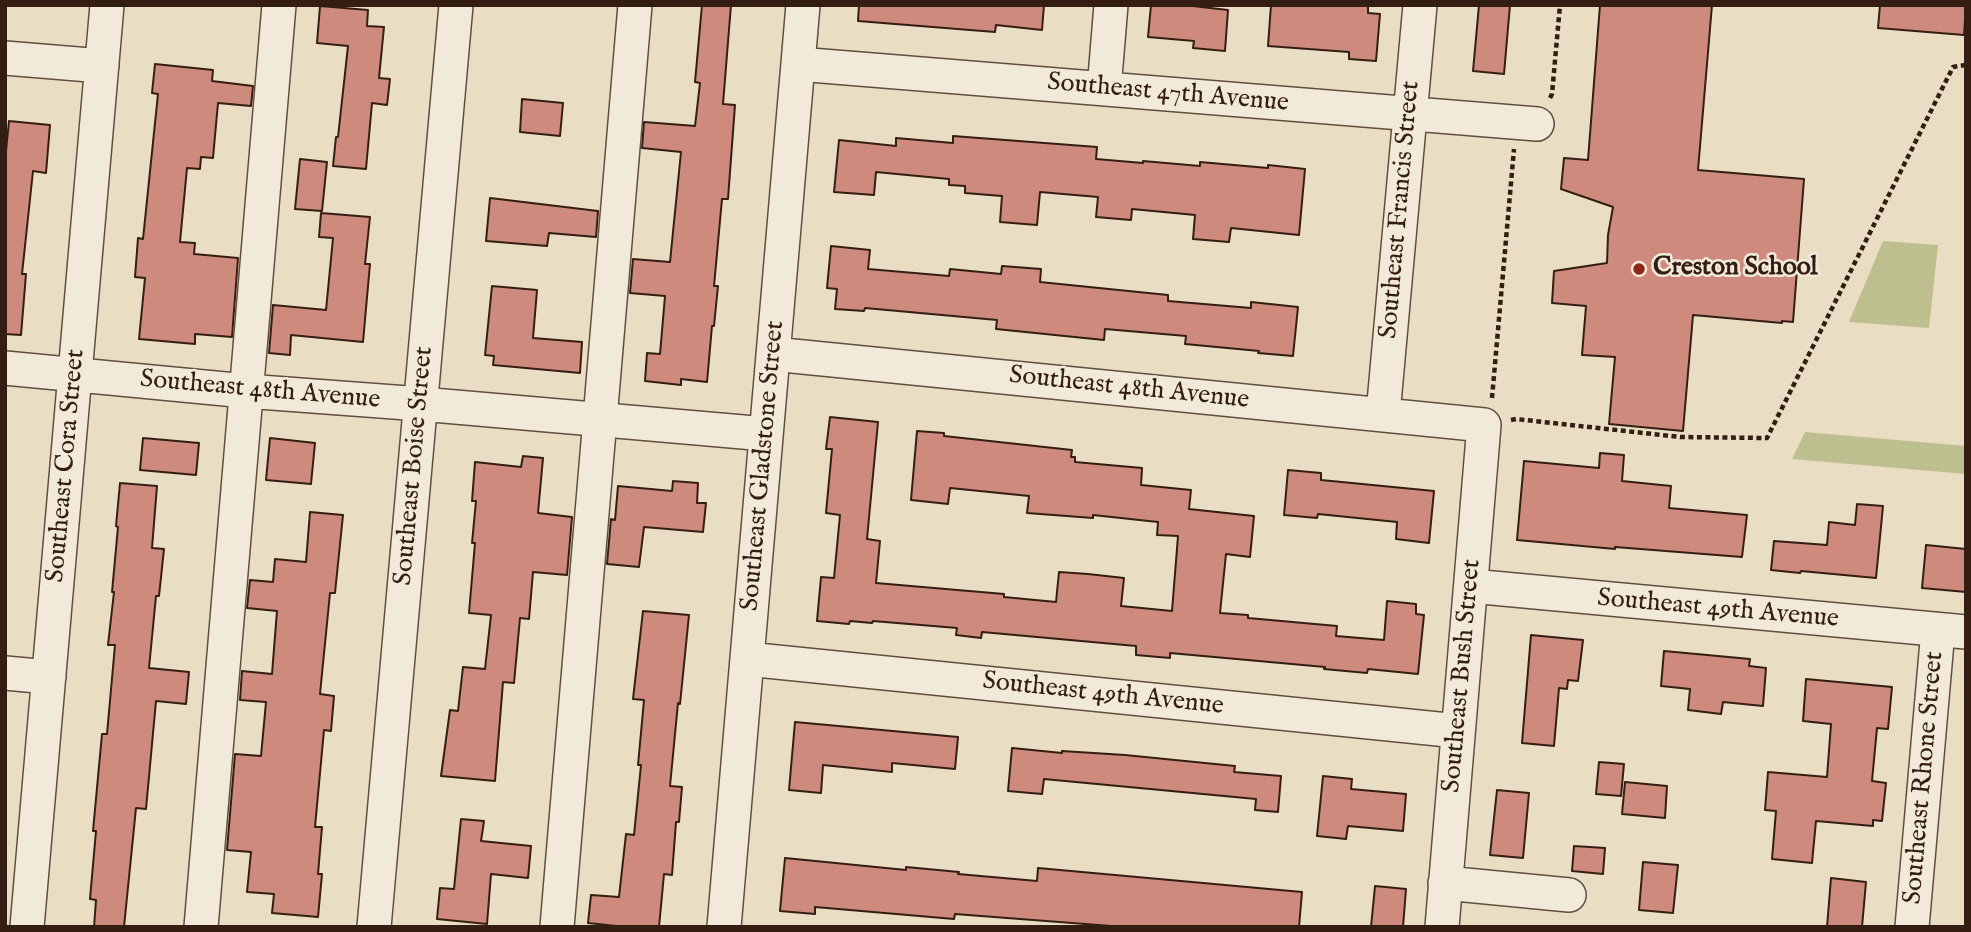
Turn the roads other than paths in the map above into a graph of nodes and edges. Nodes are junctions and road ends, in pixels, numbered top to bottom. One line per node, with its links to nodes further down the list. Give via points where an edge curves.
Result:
1 (107, 5): 10 (street, Southeast Cora Street)
2 (279, 5): 17 (street)
3 (456, 5): 18 (street, Southeast Boise Street)
4 (635, 5): 20 (street)
5 (803, 5): 9 (street, Southeast Gladstone Street)
6 (1111, 5): 11 (street)
7 (1420, 5): 12 (street, Southeast Francis Street)
8 (5, 58): 10 (street)
9 (798, 64): 11 (street, Southeast 47th Avenue); 14 (street, Southeast Gladstone Street)
10 (102, 65): 16 (street, Southeast Cora Street)
11 (1104, 89): 12 (street, Southeast 47th Avenue)
12 (1410, 114): 13 (street, Southeast 47th Avenue); 19 (street, Southeast Francis Street)
13 (1527, 123)
14 (773, 354): 19 (street, Southeast 48th Avenue); 22 (street, Southeast Gladstone Street)
15 (5, 368): 16 (street, Southeast 48th Avenue)
16 (75, 374): 17 (street, Southeast 48th Avenue); 27 (street, Southeast Cora Street)
17 (246, 391): 18 (street, Southeast 48th Avenue); 32 (street)
18 (421, 404): 20 (street, Southeast 48th Avenue); 33 (street, Southeast Boise Street)
19 (1383, 414): 21 (street, Southeast 48th Avenue)
20 (600, 419): 22 (street, Southeast 48th Avenue); 34 (street)
21 (1484, 425): 23 (street, Southeast Bush Street)
22 (766, 434): 25 (street, Southeast Gladstone Street)
23 (1471, 586): 24 (street, Southeast 49th Avenue); 28 (street, Southeast Bush Street)
24 (1952, 631): 37 (street, Southeast Rhone Street)
25 (747, 659): 28 (street, Southeast 49th Avenue); 35 (street, Southeast Gladstone Street)
26 (5, 673): 27 (street)
27 (49, 677): 31 (street, Southeast Cora Street)
28 (1458, 731): 29 (street, Southeast Bush Street)
29 (1445, 883): 30 (street); 36 (street, Southeast Bush Street)
30 (1569, 895)
31 (27, 927)
32 (201, 927)
33 (374, 927)
34 (557, 927)
35 (724, 927)
36 (1441, 927)
37 (1912, 927)

